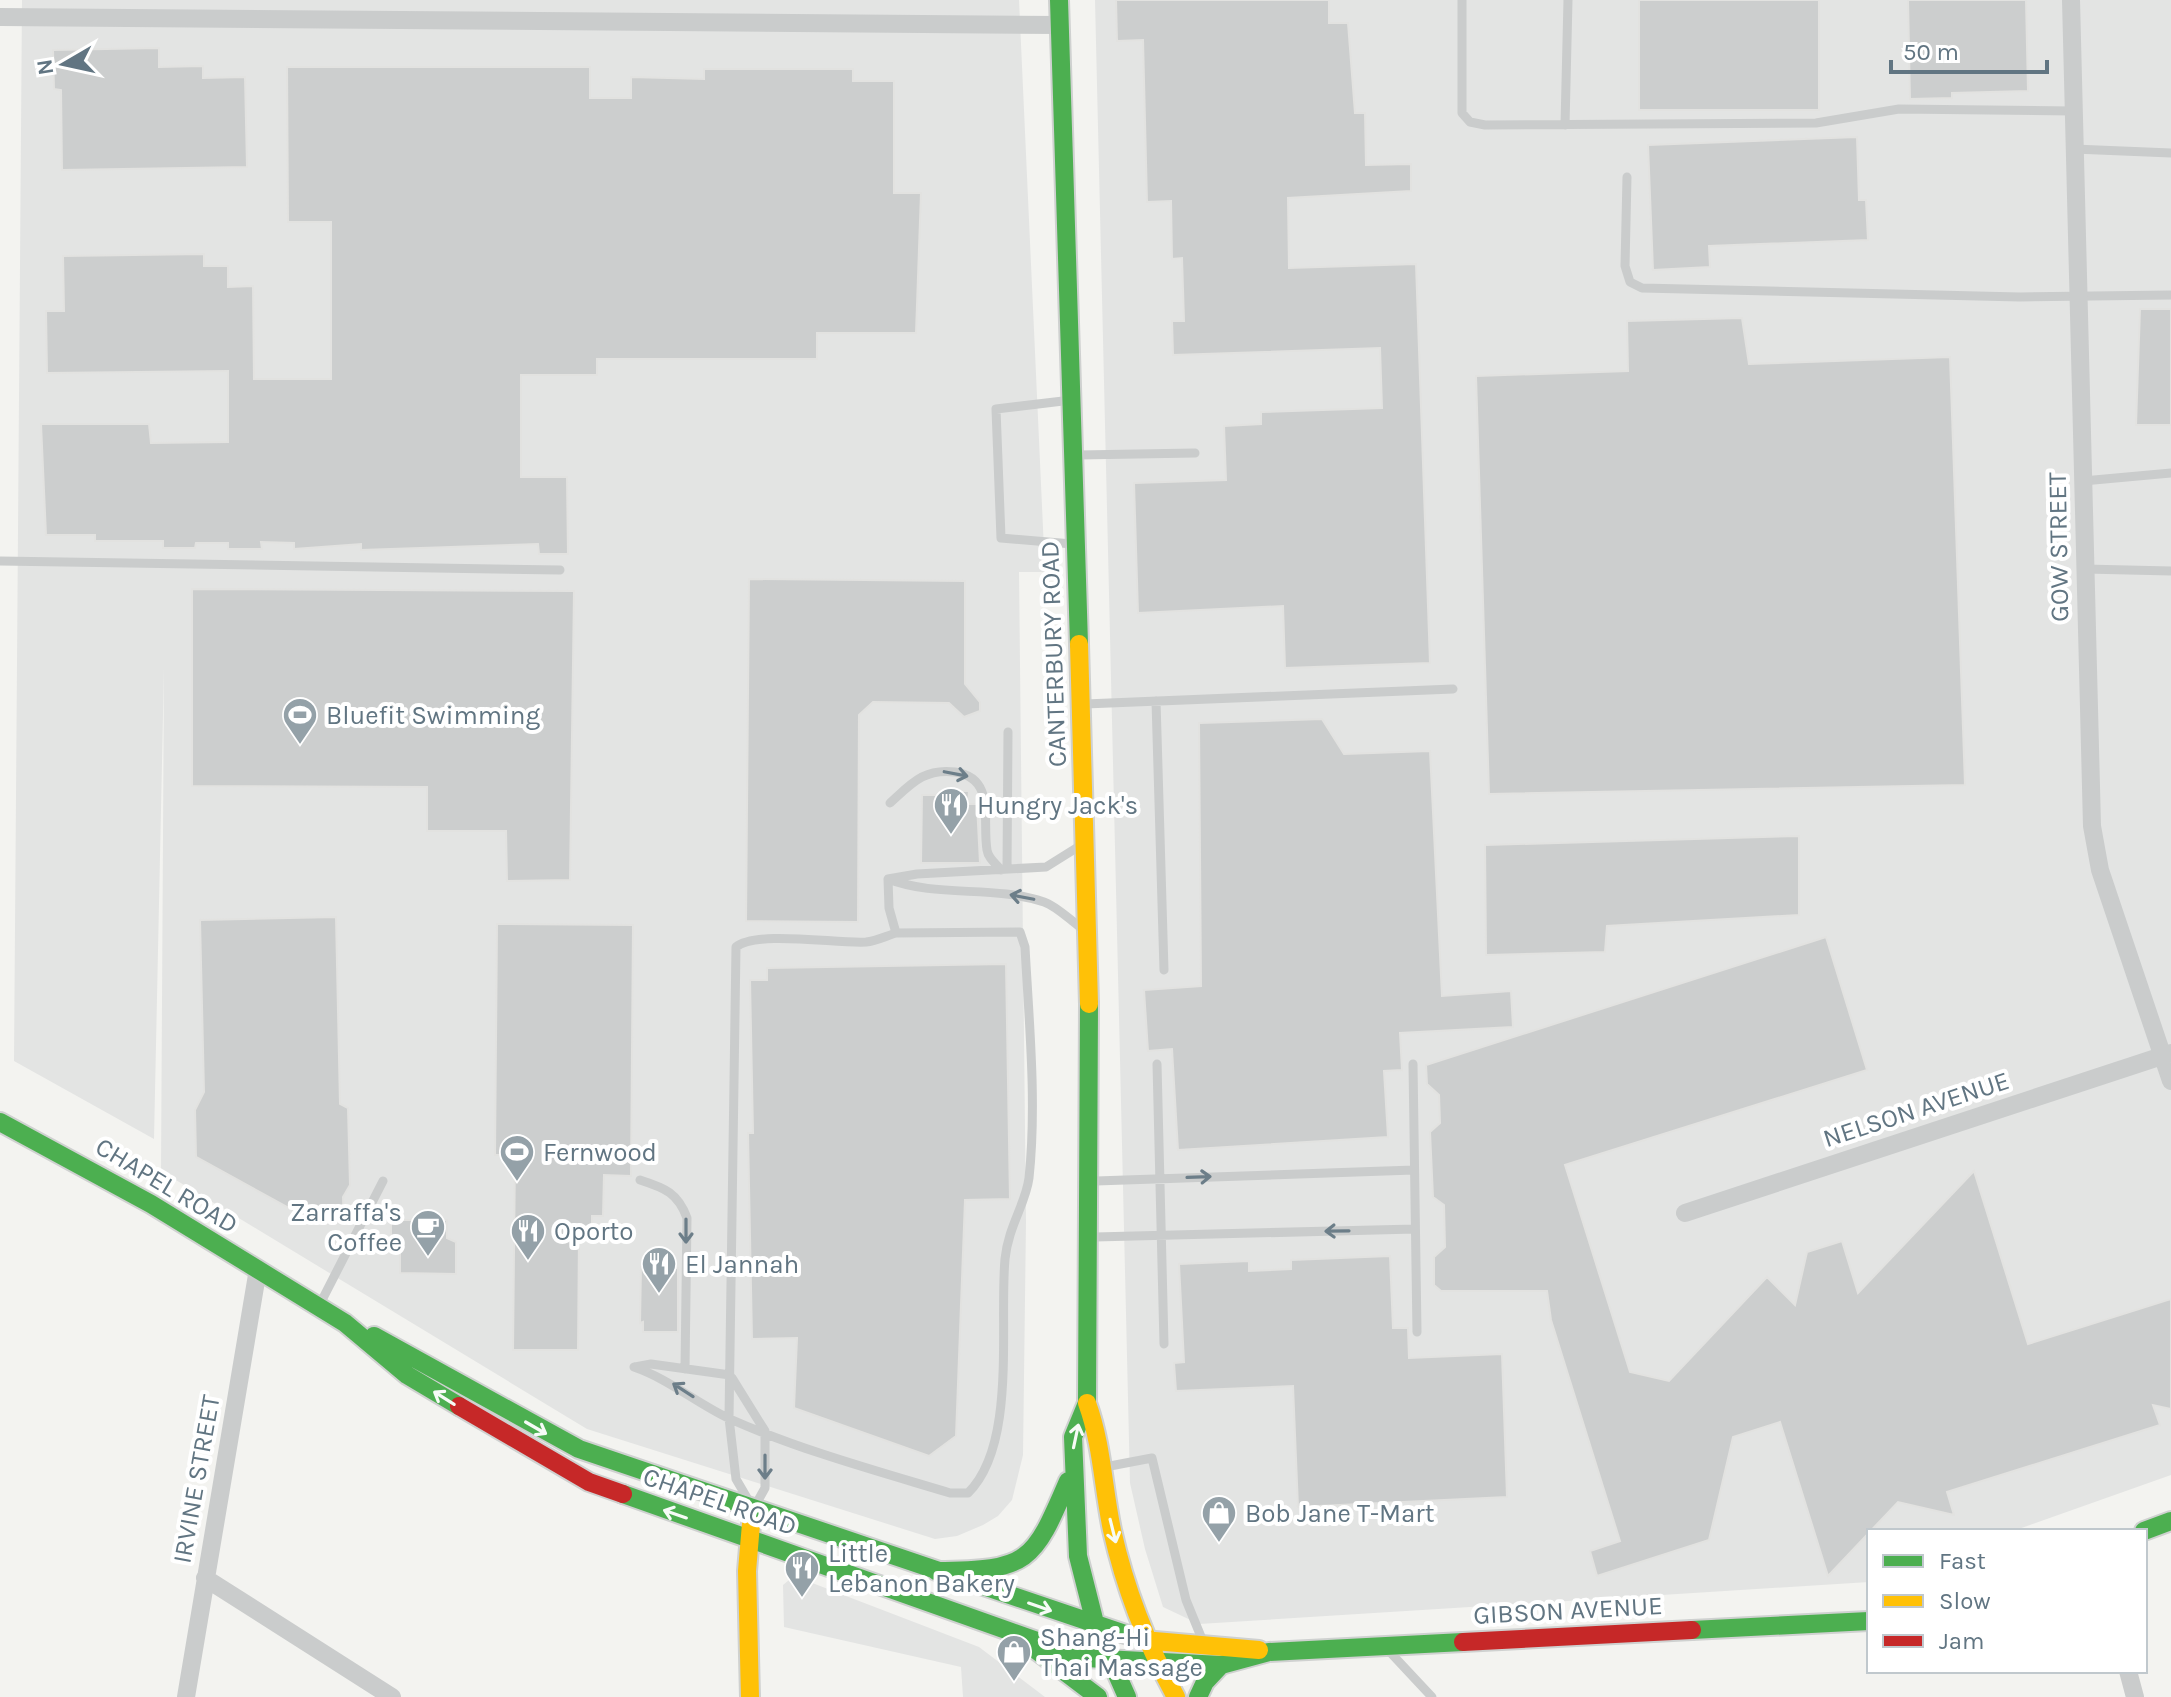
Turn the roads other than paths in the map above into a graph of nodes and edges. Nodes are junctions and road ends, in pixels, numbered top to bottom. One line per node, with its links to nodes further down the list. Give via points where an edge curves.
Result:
1 (1059, 0): 6 (main road, CANTERBURY ROAD)
2 (1462, 0): 8 (lane, via 1462,113 1470,122 1485,125)
3 (1568, 0): 8 (lane)
4 (2071, 0): 7 (street, GOW STREET)
5 (0, 17): 6 (street)
6 (1059, 25): 14 (main road, CANTERBURY ROAD)
7 (2073, 111): 8 (lane, via 1899,109 1816,123); 9 (street, GOW STREET)
8 (1565, 125)
9 (2074, 149): 10 (lane); 12 (street, GOW STREET)
10 (2171, 153)
11 (1627, 177): 12 (lane, via 1625,266 1630,282 1642,288 2004,297)
12 (2078, 294): 13 (lane); 18 (street, GOW STREET)
13 (2171, 295)
14 (1070, 401): 16 (main road, CANTERBURY ROAD); 19 (lane, via 996,409 1001,538)
15 (1195, 453): 16 (lane)
16 (1072, 456): 19 (main road, CANTERBURY ROAD)
17 (2171, 473): 18 (lane)
18 (2083, 481): 21 (street, GOW STREET)
19 (1075, 544): 26 (main road, CANTERBURY ROAD)
20 (0, 561): 22 (lane)
21 (2085, 569): 23 (lane); 35 (street, GOW STREET, via 2094,848)
22 (560, 570)
23 (2171, 571)
24 (1453, 689): 25 (lane)
25 (1156, 701): 26 (lane); 34 (lane)
26 (1081, 705): 29 (main road, CANTERBURY ROAD)
27 (1008, 732): 30 (lane)
28 (890, 803): 30 (lane, one-way to 30, via 919,776 942,771 968,775 982,791 986,848)
29 (1086, 842): 30 (lane, via 1046,867); 33 (main road, CANTERBURY ROAD)
30 (1004, 870): 31 (lane)
31 (888, 879): 32 (lane); 33 (lane, one-way to 31, via 1046,902 914,887)
32 (896, 933): 55 (lane, via 869,942 761,940 736,947); 58 (lane, via 1020,932 1025,947 1029,1181 1007,1239 1001,1390 993,1450 980,1482 968,1493 950,1493)
33 (1089, 934): 44 (main road, CANTERBURY ROAD)
34 (1164, 970)
35 (2167, 1055): 38 (street, GOW STREET); 45 (street, NELSON AVENUE)
36 (1157, 1064): 41 (lane)
37 (1413, 1064): 40 (lane)
38 (2171, 1081)
39 (0, 1122): 49 (main road, CHAPEL ROAD)
40 (1414, 1170): 41 (lane, one-way to 40); 46 (lane)
41 (1160, 1178): 44 (lane); 47 (lane)
42 (640, 1180): 54 (lane, one-way to 54, via 667,1189 681,1201 687,1218)
43 (383, 1181): 50 (lane)
44 (1093, 1181): 48 (main road, CANTERBURY ROAD)
45 (1685, 1213)
46 (1415, 1229): 47 (lane, one-way to 47); 52 (lane)
47 (1161, 1236): 48 (lane); 53 (lane)
48 (1092, 1237): 56 (main road, CANTERBURY ROAD)
49 (258, 1269): 50 (main road, CHAPEL ROAD); 66 (street, IRVINE STREET)
50 (318, 1307): 51 (main road, CHAPEL ROAD)
51 (345, 1323): 61 (main road, CHAPEL ROAD, one-way to 61, via 417,1356 543,1433); 64 (main road, CHAPEL ROAD, one-way to 51, via 632,1499 554,1464 407,1375)
52 (1417, 1332)
53 (1164, 1344)
54 (685, 1369): 55 (lane); 57 (lane, one-way to 54, via 634,1367)
55 (730, 1375): 57 (lane); 58 (lane)
56 (1087, 1403): 59 (main road, CANTERBURY ROAD, via 1100,1434); 60 (main road, CANTERBURY ROAD, one-way to 56, via 1073,1437)
57 (729, 1418): 58 (lane); 61 (lane, via 736,1479)
58 (765, 1431): 61 (lane, one-way to 61, via 765,1488)
59 (1102, 1468): 70 (main road, CANTERBURY ROAD, one-way to 70, via 1113,1531); 71 (lane, via 1152,1458 1186,1600)
60 (1073, 1471): 65 (main road, via 1043,1539 1020,1562 997,1569); 68 (main road, CANTERBURY ROAD, via 1078,1556)
61 (753, 1509): 64 (main road); 65 (main road, CHAPEL ROAD)
62 (2171, 1521): 63 (main road)
63 (2147, 1530)
64 (749, 1538): 69 (main road, CHAPEL ROAD); 80 (main road)
65 (936, 1571): 68 (main road, CHAPEL ROAD, one-way to 68)
66 (205, 1578): 78 (street, IRVINE STREET); 79 (street)
67 (1867, 1621): 72 (main road, GIBSON AVENUE)
68 (1096, 1627): 70 (main road, GIBSON AVENUE); 74 (main road, CANTERBURY ROAD)
69 (1016, 1635): 74 (main road, CHAPEL ROAD, via 1085,1658); 81 (main road)
70 (1149, 1642): 71 (main road, GIBSON AVENUE); 75 (main road, CANTERBURY ROAD)
71 (1204, 1645): 73 (main road, GIBSON AVENUE)
72 (1384, 1646): 73 (main road, GIBSON AVENUE); 85 (lane)
73 (1269, 1652): 76 (main road, GIBSON AVENUE)
74 (1111, 1660): 75 (main road, GIBSON AVENUE); 82 (main road, CANTERBURY ROAD)
75 (1156, 1663): 76 (main road, GIBSON AVENUE); 83 (main road, CANTERBURY ROAD)
76 (1221, 1665): 84 (main road)
77 (2129, 1673): 86 (street)
78 (186, 1697)
79 (392, 1697)
80 (750, 1697)
81 (1098, 1697)
82 (1127, 1697)
83 (1176, 1697)
84 (1198, 1697)
85 (1432, 1697)
86 (2135, 1697)

